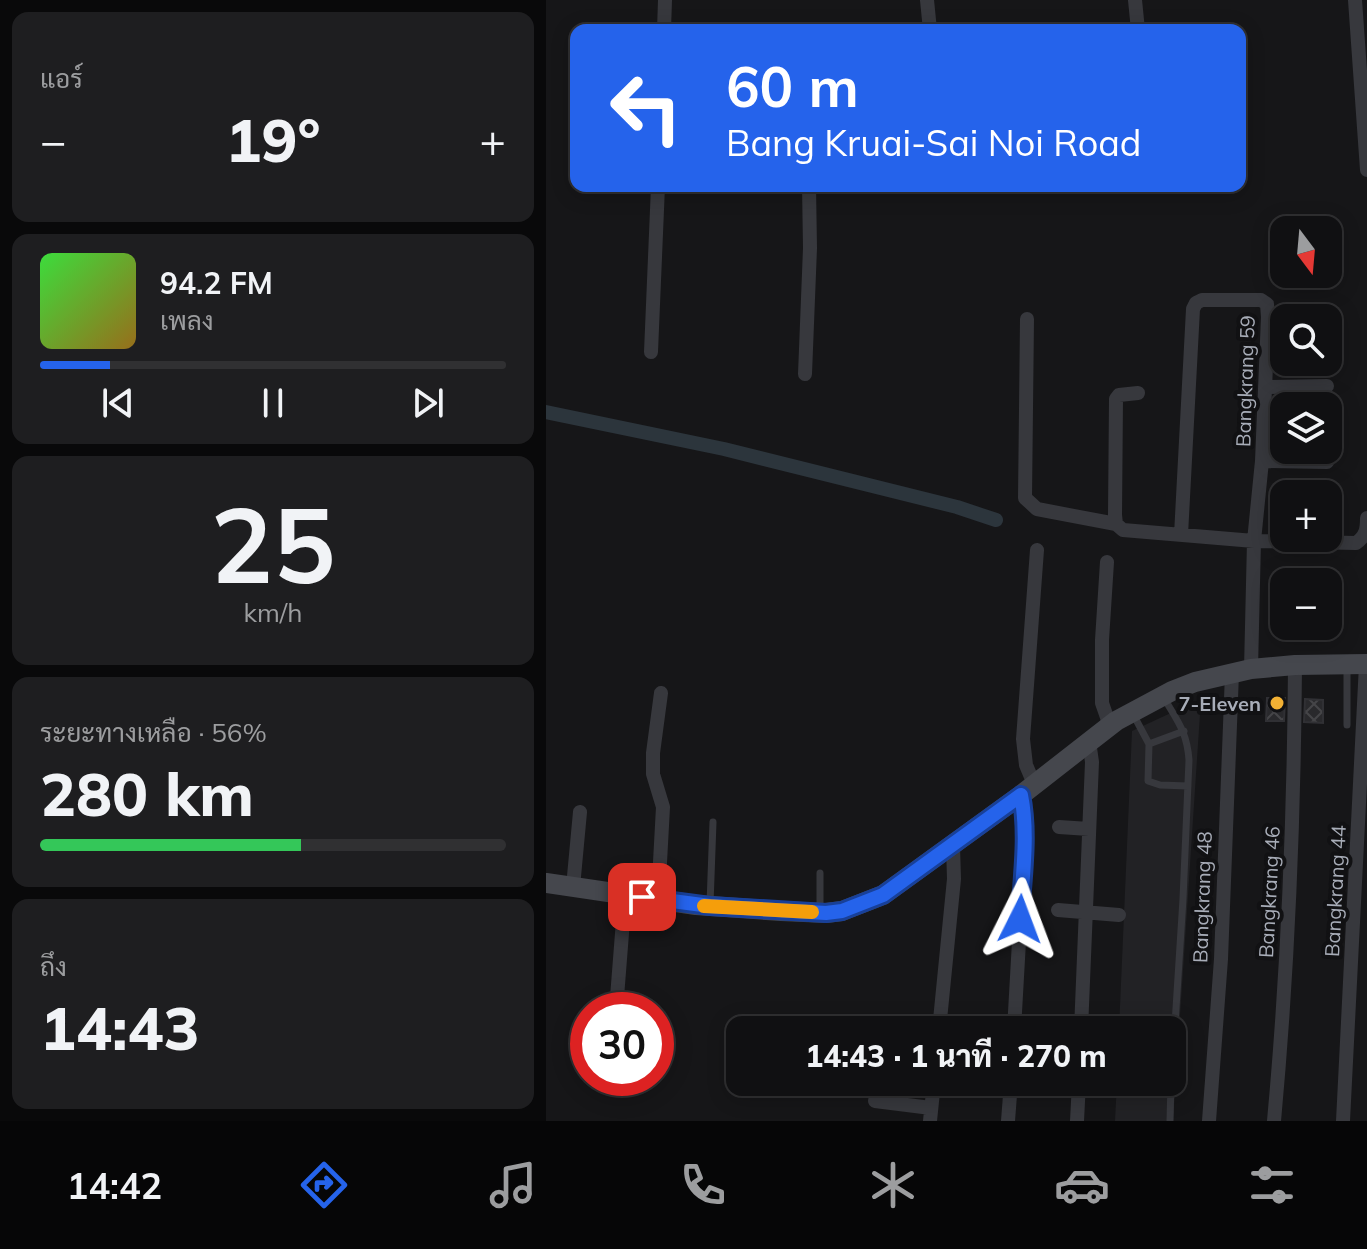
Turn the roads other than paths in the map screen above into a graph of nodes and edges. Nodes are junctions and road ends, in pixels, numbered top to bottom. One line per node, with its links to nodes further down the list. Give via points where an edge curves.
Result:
1 (665, 0): 5 (street)
2 (927, 0): 6 (street)
3 (1135, 0): 7 (street)
4 (1355, 0): 8 (street)
5 (664, 24)
6 (929, 24)
7 (1137, 24)
8 (1367, 170)
9 (658, 192): 13 (street)
10 (809, 192): 14 (street)
11 (1268, 317): 16 (street, Bangkrang 59); 22 (street, Bangkrang 59, via 1267,304 1261,300 1202,300 1194,305)
12 (1027, 319): 21 (street, via 1025,498 1037,509)
13 (651, 352)
14 (805, 374)
15 (1327, 386): 16 (street)
16 (1266, 387): 18 (street, Bangkrang 59)
17 (1138, 393): 21 (street, via 1116,399)
18 (1262, 461): 19 (street); 23 (street, Bangkrang 59)
19 (1270, 461)
20 (1367, 518): 23 (street, via 1367,529 1356,543)
21 (1116, 524): 22 (street, via 1135,533)
22 (1181, 535): 23 (street)
23 (1254, 541): 28 (street, Bangkrang 59)
24 (1037, 550): 38 (street, via 1023,739)
25 (1107, 562): 33 (street, via 1102,703)
26 (1360, 664): 27 (main road); 32 (lane); 69 (street, Bangkrang 44)
27 (1295, 665): 28 (main road); 68 (street, Bangkrang 46, via 1283,1015)
28 (1241, 671): 30 (main road); 67 (street, Bangkrang 48)
29 (661, 693): 48 (street, via 653,753 663,807)
30 (1163, 696): 31 (main road); 34 (lane)
31 (1132, 712): 33 (main road); 36 (lane)
32 (1347, 725)
33 (1110, 726): 35 (main road)
34 (1184, 731): 36 (lane); 37 (lane)
35 (1089, 741): 38 (main road); 42 (street)
36 (1149, 744): 37 (lane, via 1148,781)
37 (1188, 786): 58 (lane)
38 (1028, 790): 43 (main road); 56 (street)
39 (580, 812): 46 (street)
40 (713, 822): 49 (lane)
41 (1059, 827): 42 (street)
42 (1089, 829): 52 (street)
43 (953, 846): 51 (main road, via 883,895 842,911); 55 (street)
44 (820, 873): 51 (lane)
45 (546, 883): 46 (main road)
46 (573, 887): 47 (main road)
47 (625, 895): 48 (main road); 54 (street)
48 (658, 899): 49 (main road)
49 (710, 906): 51 (main road)
50 (1058, 910): 52 (street)
51 (819, 912)
52 (1086, 912): 53 (street); 57 (street)
53 (1119, 915)
54 (617, 992)
55 (940, 1016)
56 (1015, 1016)
57 (1082, 1016)
58 (1175, 1016)
59 (1010, 1096): 64 (street)
60 (1078, 1096): 65 (street)
61 (1171, 1096): 66 (lane)
62 (875, 1101): 63 (street)
63 (931, 1115)
64 (1008, 1121)
65 (1077, 1121)
66 (1170, 1121)
67 (1209, 1121)
68 (1274, 1121)
69 (1343, 1121)

